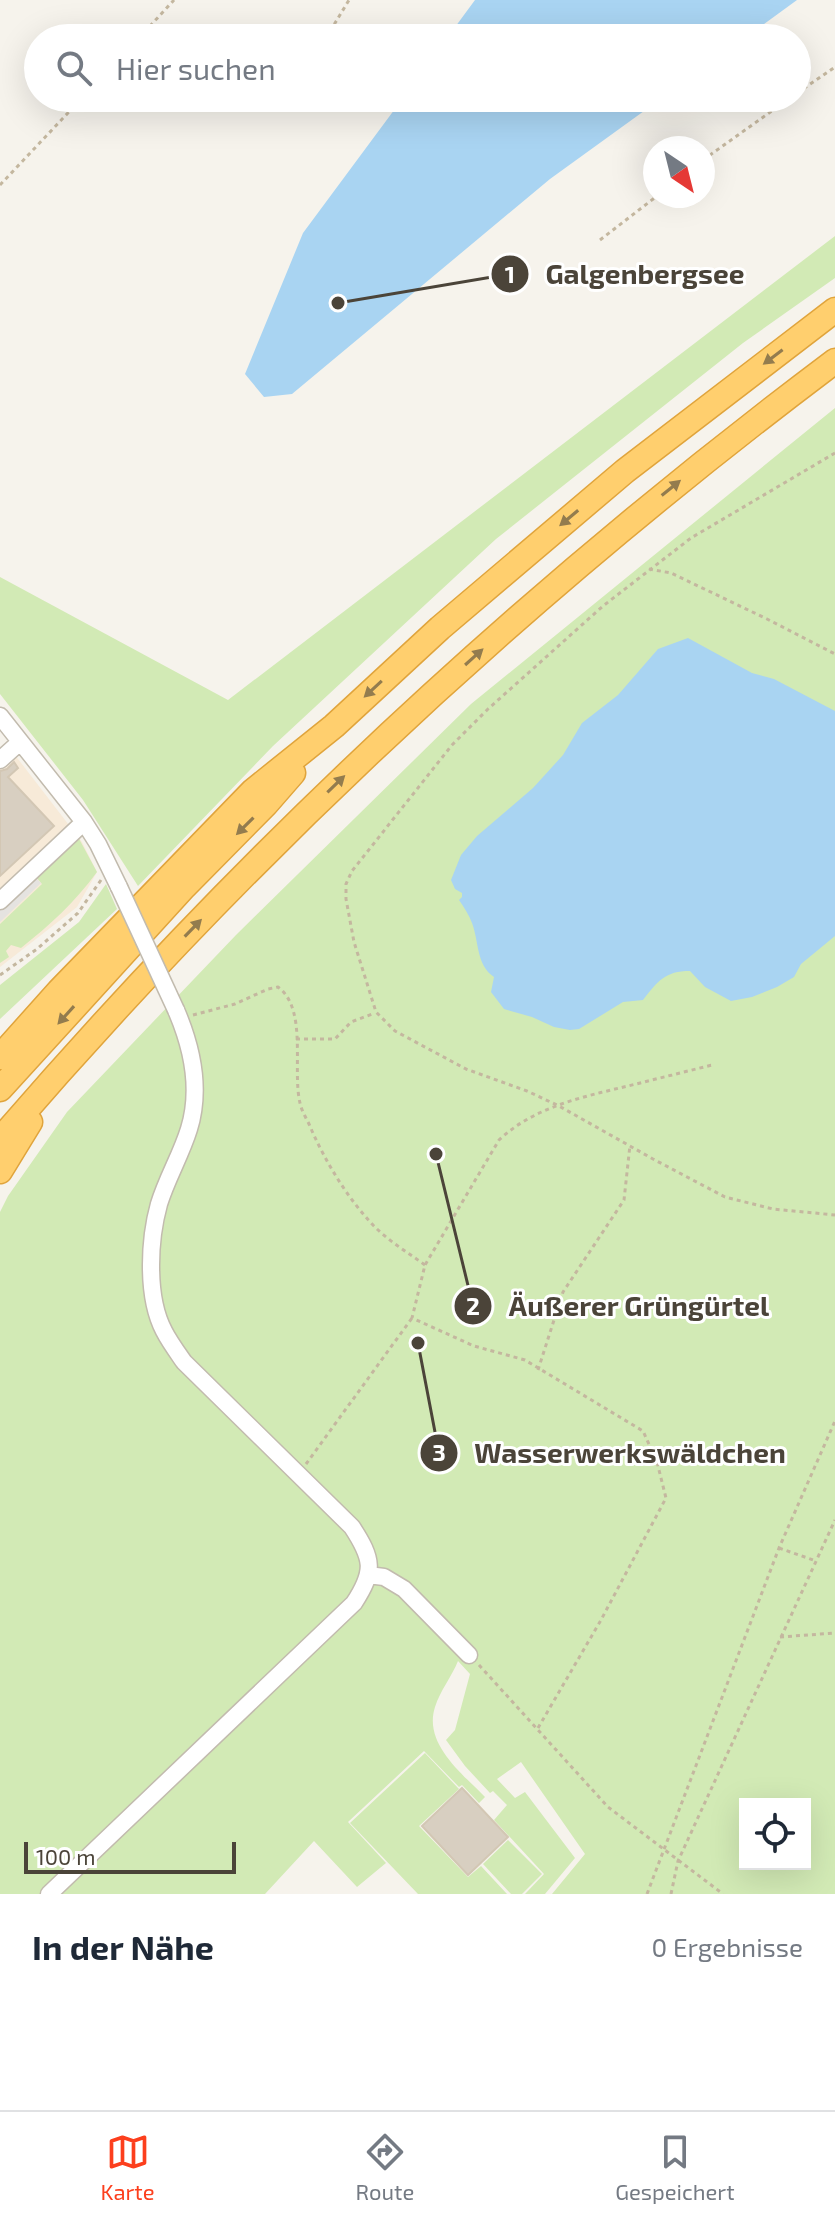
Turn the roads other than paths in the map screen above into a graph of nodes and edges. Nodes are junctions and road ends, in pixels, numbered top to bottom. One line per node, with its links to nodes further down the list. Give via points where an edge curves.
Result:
1 (835, 310): 4 (highway, one-way to 4, via 625,471)
2 (835, 361): 12 (highway, one-way to 2, via 241,878 395,728 609,539)
3 (0, 716): 5 (street)
4 (334, 726): 9 (highway, via 253,791); 13 (highway, one-way to 13)
5 (20, 742): 6 (street); 7 (street)
6 (0, 760)
7 (84, 822): 8 (street); 16 (street, bridge, via 183,1013 192,1054 189,1127 159,1205 152,1244 152,1291 163,1329 184,1362 352,1527 366,1548)
8 (0, 901)
9 (59, 991): 10 (highway); 11 (highway)
10 (0, 1041)
11 (0, 1057)
12 (70, 1059): 14 (highway); 15 (highway)
13 (0, 1089)
14 (0, 1140)
15 (0, 1171)
16 (368, 1575): 17 (street, via 404,1589); 18 (street, via 354,1603)
17 (469, 1655)
18 (49, 1894)

